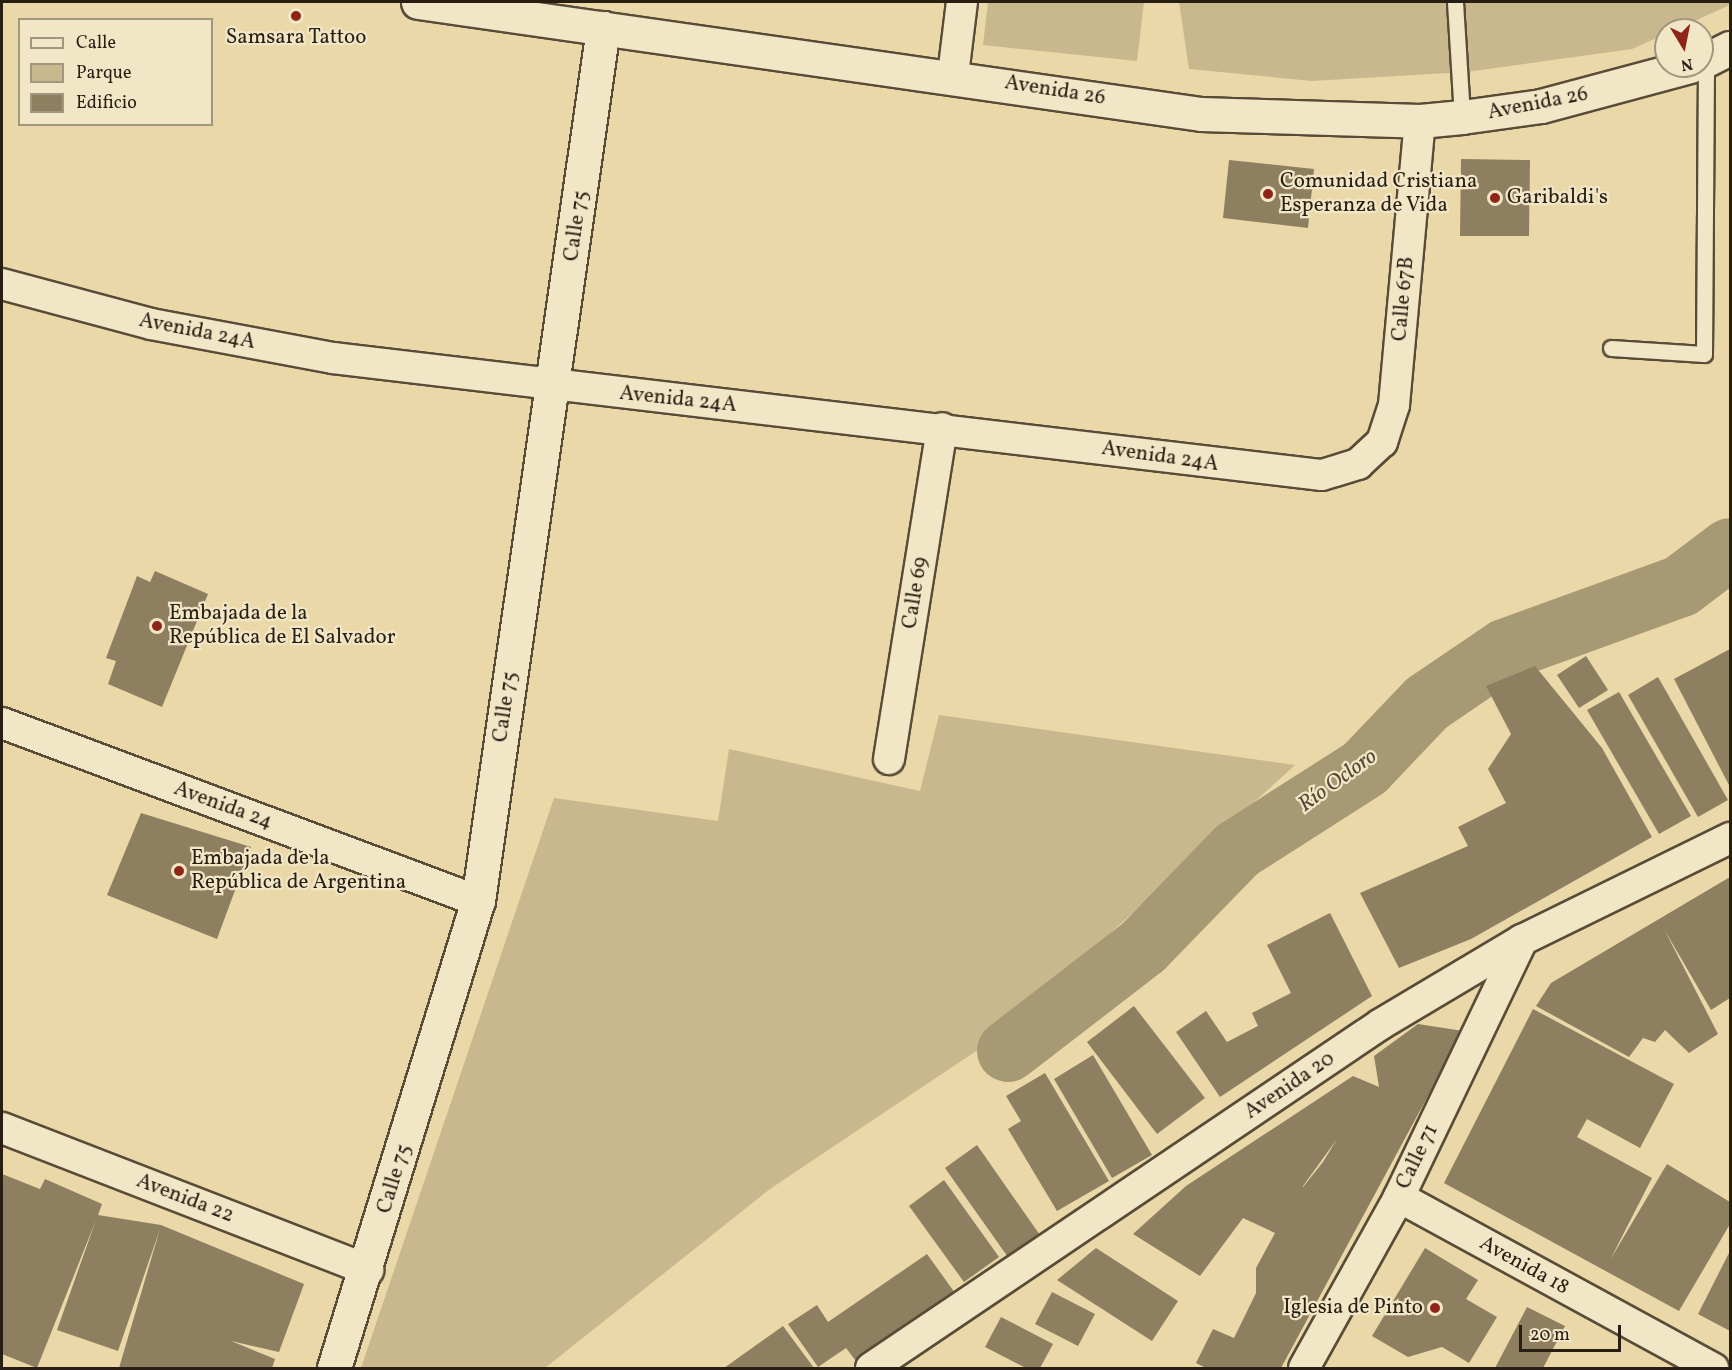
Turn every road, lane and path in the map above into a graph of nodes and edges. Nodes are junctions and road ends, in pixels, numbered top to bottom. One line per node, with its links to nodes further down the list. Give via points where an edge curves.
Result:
1 (418, 2): 4 (street, Avenida 26)
2 (962, 2): 6 (street)
3 (1455, 2): 8 (lane)
4 (603, 28): 6 (street, Avenida 26); 12 (street, Calle 75)
5 (1654, 74): 8 (street, Avenida 26, via 1541,106)
6 (953, 75): 9 (street, Avenida 26, via 1201,114)
7 (1707, 78): 11 (lane, via 1704,354)
8 (1462, 117): 9 (street, Avenida 26)
9 (1420, 121): 14 (street, Calle 67B, via 1395,405 1382,442)
10 (2, 284): 12 (street, Avenida 24A, via 151,324 333,358)
11 (1611, 348)
12 (555, 387): 13 (street, Avenida 24A); 18 (street, Calle 75)
13 (942, 428): 14 (street, Avenida 24A, via 1285,474 1322,475); 16 (street, Calle 69)
14 (1358, 464)
15 (2, 723): 18 (street, Avenida 24)
16 (890, 759)
17 (1731, 838): 19 (street, Avenida 20)
18 (478, 901): 22 (street, Calle 75)
19 (1522, 940): 21 (street, Calle 71); 24 (street, Avenida 20, via 1381,1024)
20 (2, 1128): 22 (street, Avenida 22)
21 (1399, 1197): 25 (street, Calle 71); 26 (street, Avenida 18)
22 (368, 1270): 23 (street, Calle 75)
23 (334, 1368)
24 (871, 1368)
25 (1304, 1368)
26 (1713, 1368)

